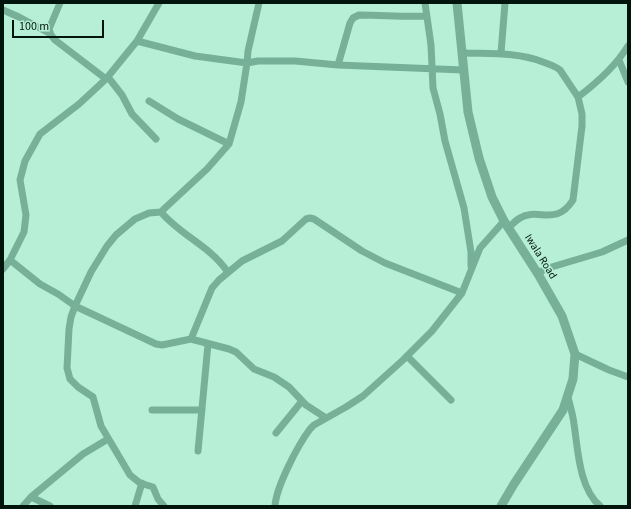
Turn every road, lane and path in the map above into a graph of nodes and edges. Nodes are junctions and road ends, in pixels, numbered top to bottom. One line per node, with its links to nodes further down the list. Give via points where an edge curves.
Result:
1 (60, 3): 9 (street, via 49,29)
2 (159, 3): 10 (street)
3 (259, 3): 15 (street, via 248,51)
4 (425, 3): 8 (street)
5 (457, 3): 12 (street, Iwala Road)
6 (505, 3): 13 (street)
7 (3, 10): 9 (street)
8 (426, 16): 16 (street, via 356,16 349,27); 17 (street)
9 (50, 33): 19 (street, via 55,40)
10 (137, 41): 15 (street, via 195,56); 19 (street)
11 (628, 46): 14 (street)
12 (463, 53): 13 (street); 18 (street, Iwala Road)
13 (501, 53): 21 (street, via 533,58 556,67)
14 (620, 60): 20 (street); 21 (street)
15 (248, 63): 16 (street, via 295,61); 24 (street, via 241,102)
16 (338, 65): 17 (street)
17 (432, 69): 18 (street); 29 (street, via 433,88 445,141 464,208)
18 (463, 70): 26 (street, Iwala Road, via 468,112 479,158 492,197)
19 (107, 78): 23 (street, via 122,95 132,114); 28 (street, via 40,134 25,161 20,180 26,223)
20 (628, 82)
21 (578, 96): 26 (street, via 582,126 573,200 569,207 561,212 520,217)
22 (149, 100): 24 (street, via 178,119)
23 (156, 139)
24 (229, 144): 25 (street)
25 (161, 212): 31 (street, via 172,224 215,256); 34 (street, via 149,213 135,219 116,235 91,272)
26 (506, 225): 29 (street, via 480,248); 32 (street, Iwala Road)
27 (628, 240): 32 (street, via 602,252 545,269)
28 (10, 260): 30 (street); 34 (street, via 40,284)
29 (471, 268): 33 (street)
30 (3, 269)
31 (228, 271): 33 (street, via 282,241 306,219 312,218 379,260); 35 (street, via 212,288)
32 (538, 274): 37 (street, Iwala Road, via 562,316)
33 (462, 293): 38 (street, via 432,331)
34 (75, 306): 35 (street, via 156,344); 47 (street, via 69,329 68,374 78,387 93,397 101,426)
35 (191, 339): 36 (street)
36 (208, 344): 42 (street, via 236,352 254,368 289,387); 44 (street)
37 (575, 354): 39 (street); 40 (street, Iwala Road, via 573,380)
38 (407, 356): 41 (street); 45 (street, via 363,396)
39 (628, 377)
40 (568, 397): 56 (street, Iwala Road, via 563,410); 57 (street, via 583,473 590,493)
41 (451, 400)
42 (302, 401): 45 (street); 46 (street)
43 (152, 410): 44 (street)
44 (202, 410): 48 (street)
45 (326, 418): 55 (street, via 307,433 290,464 277,494)
46 (276, 433)
47 (108, 439): 49 (street, via 130,475); 50 (street, via 83,454)
48 (198, 451)
49 (142, 483): 53 (street); 54 (street, via 153,487)
50 (31, 497): 51 (street); 52 (street)
51 (23, 506)
52 (50, 506)
53 (136, 506)
54 (164, 506)
55 (275, 506)
56 (501, 506)
57 (600, 506)

